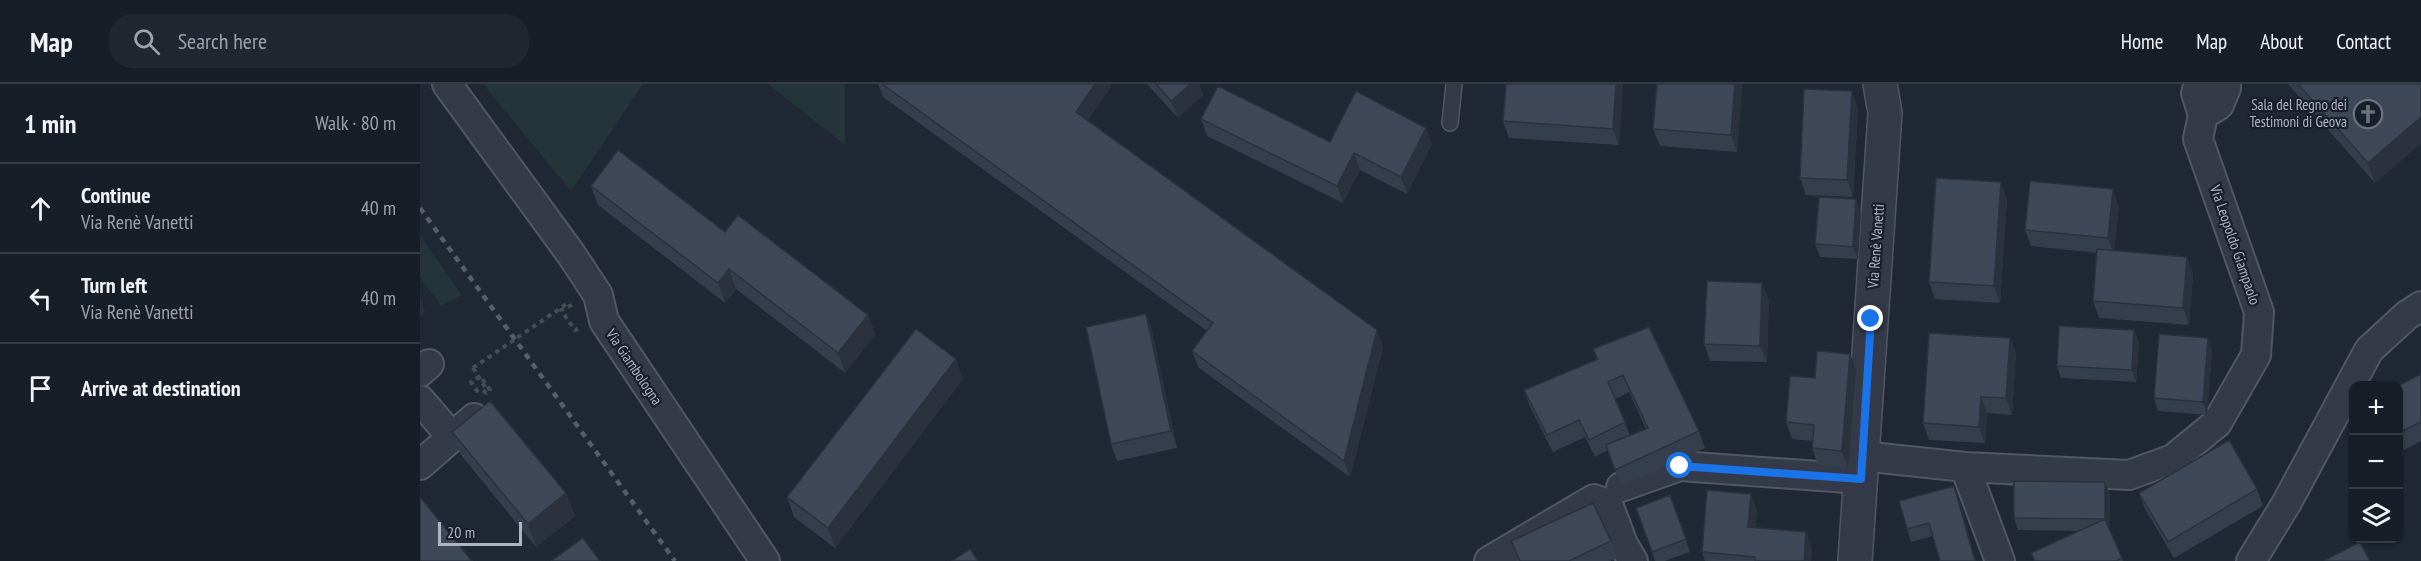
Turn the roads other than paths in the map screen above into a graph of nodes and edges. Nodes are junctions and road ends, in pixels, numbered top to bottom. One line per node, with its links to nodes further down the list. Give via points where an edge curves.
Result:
1 (447, 84): 16 (street, Via Giambologna, via 571,254 598,295 603,321)
2 (1454, 84): 7 (lane)
3 (1880, 84): 14 (street, Via Renè Vanetti, via 1885,112)
4 (2199, 84): 6 (street, Via Leopoldo Giampaolo, via 2196,93)
5 (2223, 84): 6 (street, via 2226,88 2219,105)
6 (2203, 116): 13 (street, Via Leopoldo Giampaolo, via 2198,139 2259,312 2256,355 2217,423 2173,459 2129,475)
7 (1449, 123)
8 (2421, 306): 21 (street, via 2368,350)
9 (420, 400): 11 (street)
10 (476, 408): 11 (street)
11 (452, 437): 12 (street)
12 (420, 465)
13 (1965, 467): 14 (street, Via Leopoldo Giampaolo); 20 (street)
14 (1862, 468): 15 (street, via 1680,466); 19 (street, Via Renè Vanetti)
15 (1621, 487)
16 (765, 561)
17 (1489, 561): 18 (street, via 1594,500 1608,504)
18 (1633, 561)
19 (1856, 561)
20 (2000, 561)
21 (2251, 561)

